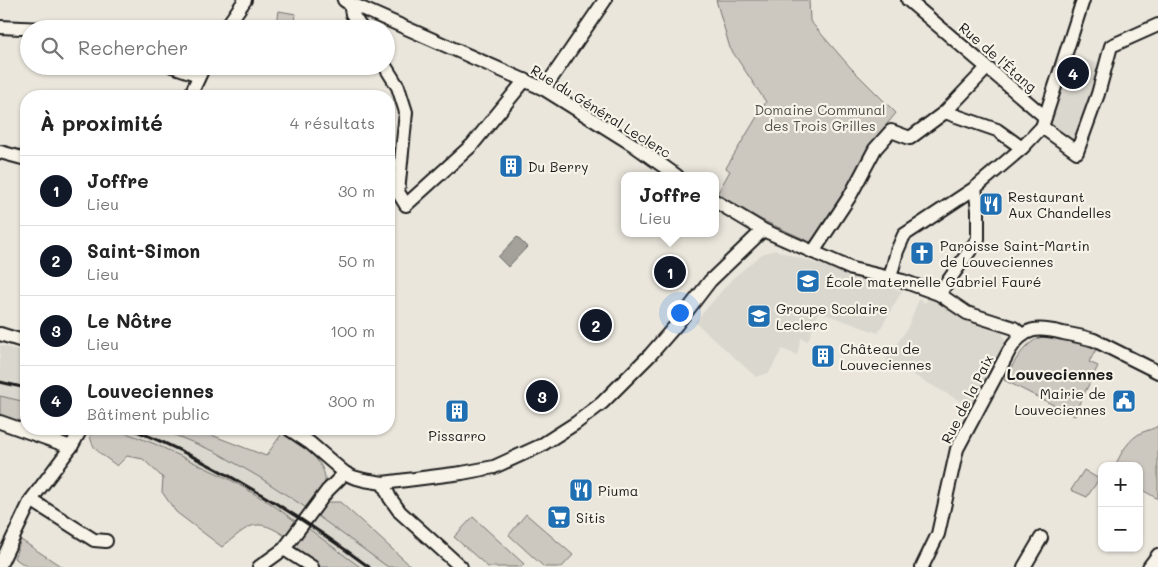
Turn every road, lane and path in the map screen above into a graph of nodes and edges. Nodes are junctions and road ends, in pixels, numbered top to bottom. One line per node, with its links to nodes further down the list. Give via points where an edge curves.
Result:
1 (245, 0): 6 (street)
2 (605, 0): 18 (street)
3 (908, 0): 13 (street, Rue de l'Étang)
4 (1083, 0): 20 (street)
5 (347, 2): 7 (street); 8 (street, Rue du Général Leclerc)
6 (231, 20)
7 (356, 20)
8 (388, 20)
9 (395, 23): 16 (street, Rue du Général Leclerc)
10 (1158, 25): 20 (street, Rue de l'Étang, via 1110,46 1098,94 1077,152)
11 (0, 27): 12 (street)
12 (20, 28)
13 (987, 68): 19 (street); 20 (street, Rue de l'Étang)
14 (199, 75): 17 (street)
15 (391, 75): 25 (street, via 406,112)
16 (525, 80): 18 (street, Rue du Général Leclerc); 27 (street, via 472,145 406,205)
17 (193, 90)
18 (544, 90): 24 (street, Rue du Général Leclerc)
19 (945, 112): 21 (street, via 997,130); 30 (street, via 910,138 891,131 876,149)
20 (1043, 122): 21 (street)
21 (1022, 148): 26 (street)
22 (0, 152): 23 (street)
23 (20, 157)
24 (671, 172)
25 (395, 179)
26 (975, 188): 31 (street, via 904,235); 32 (street, via 978,239)
27 (395, 193)
28 (719, 203): 29 (street)
29 (763, 230): 30 (street); 44 (street, via 710,281 650,355 576,424 540,446 494,467)
30 (814, 252): 31 (street, via 852,269)
31 (890, 278): 32 (street)
32 (939, 294): 34 (street, via 967,313 1014,328)
33 (0, 334): 35 (street)
34 (1022, 335): 36 (street, via 1042,329 1086,337); 54 (street, Rue de la Paix, via 1009,351 957,449 938,534)
35 (20, 340)
36 (1158, 372)
37 (0, 422): 38 (street)
38 (20, 429)
39 (36, 435): 42 (street)
40 (77, 435): 42 (street)
41 (298, 435): 43 (street)
42 (70, 447): 45 (street)
43 (345, 473): 44 (street); 48 (street, via 327,491)
44 (383, 482): 53 (street, via 400,512)
45 (30, 500): 47 (street, via 94,540); 50 (street)
46 (1041, 538): 55 (street)
47 (106, 540)
48 (284, 549): 51 (street); 52 (street)
49 (1158, 555): 56 (street)
50 (0, 563)
51 (259, 567)
52 (312, 567)
53 (461, 567)
54 (922, 567)
55 (1024, 567)
56 (1149, 567)

